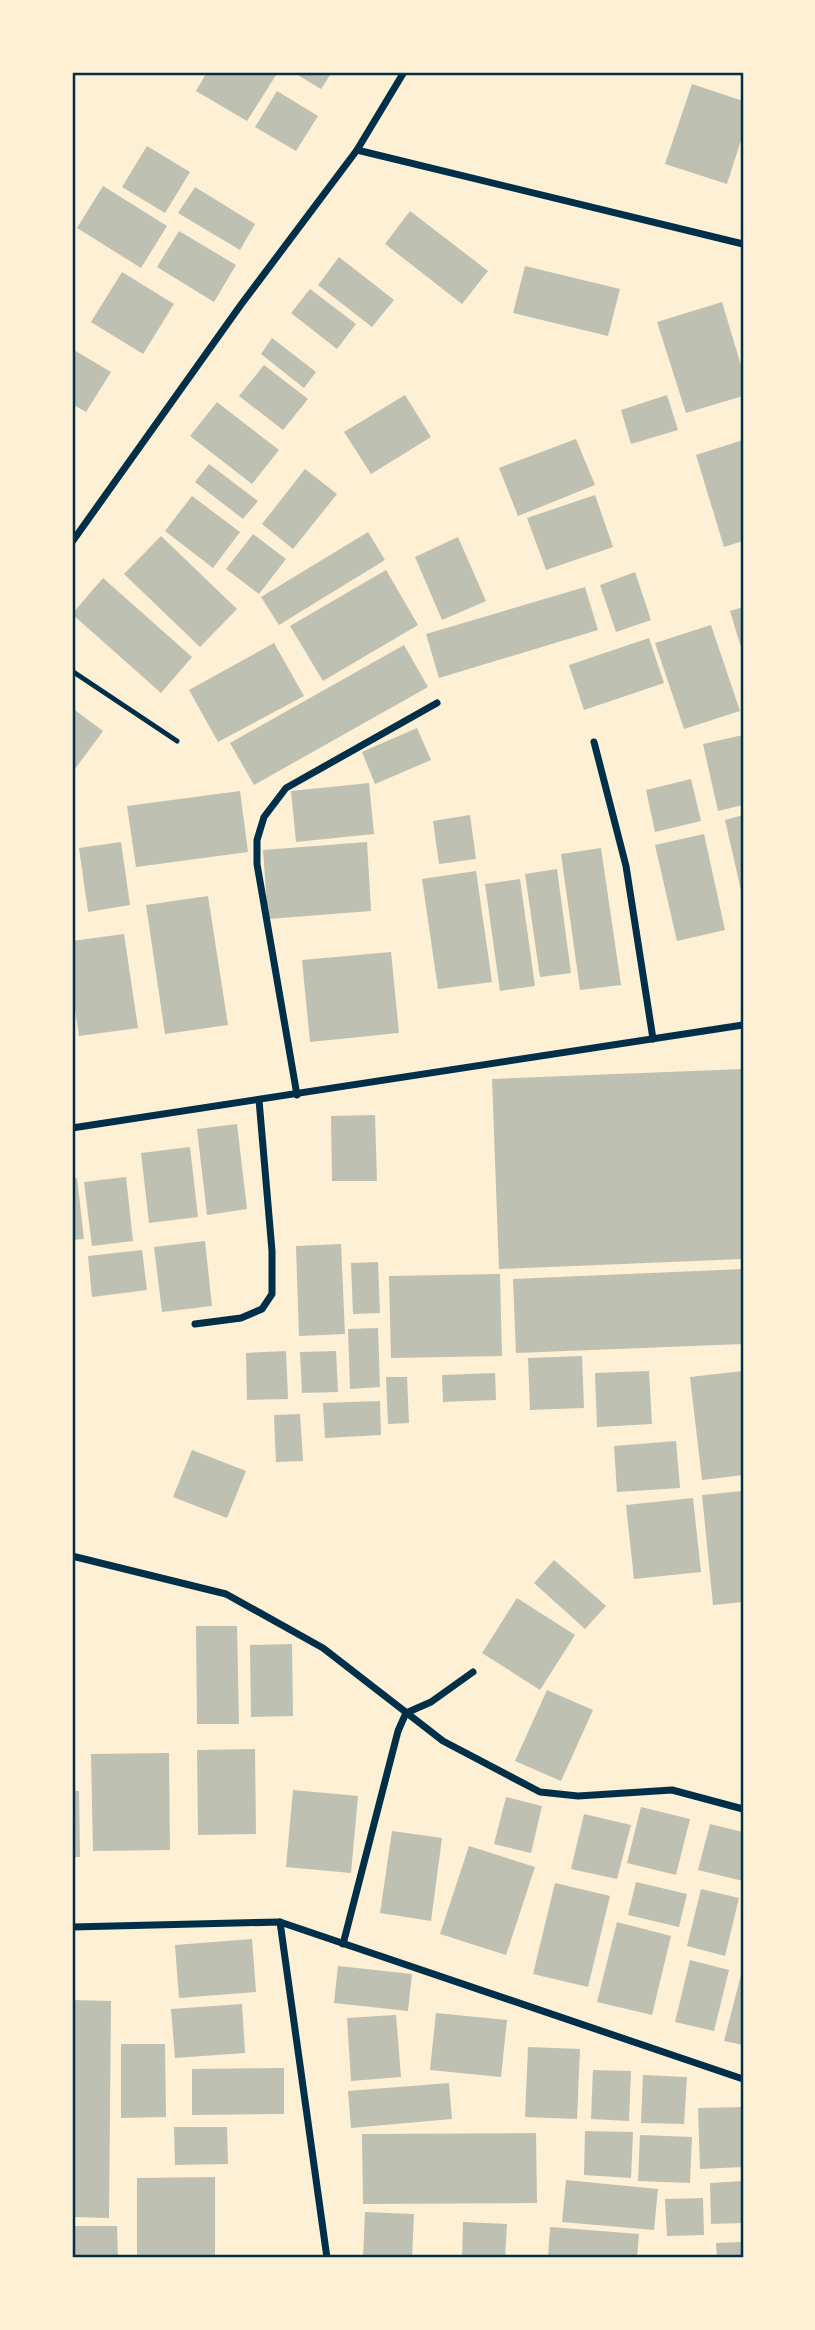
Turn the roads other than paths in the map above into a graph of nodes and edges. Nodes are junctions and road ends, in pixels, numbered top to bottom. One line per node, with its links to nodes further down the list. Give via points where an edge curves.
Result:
1 (404, 72): 2 (street)
2 (357, 150): 3 (street); 4 (street)
3 (743, 244)
4 (72, 542)
5 (72, 671): 7 (lane)
6 (437, 703): 11 (street, via 286,788 264,817 257,840 257,864)
7 (177, 741)
8 (594, 742): 10 (street, via 626,866)
9 (743, 1025): 10 (street)
10 (653, 1039): 11 (street)
11 (297, 1094): 12 (street)
12 (259, 1100): 13 (street); 14 (street, via 272,1294 262,1309 241,1318)
13 (72, 1128)
14 (195, 1324)
15 (72, 1556): 17 (street, via 226,1594 323,1648)
16 (473, 1672): 17 (street, via 431,1702)
17 (406, 1713): 18 (street, via 443,1741 540,1792 578,1796 672,1790); 21 (street)
18 (743, 1809)
19 (280, 1922): 20 (street); 21 (street); 23 (street)
20 (72, 1927)
21 (343, 1944): 22 (street)
22 (743, 2079)
23 (327, 2258)

